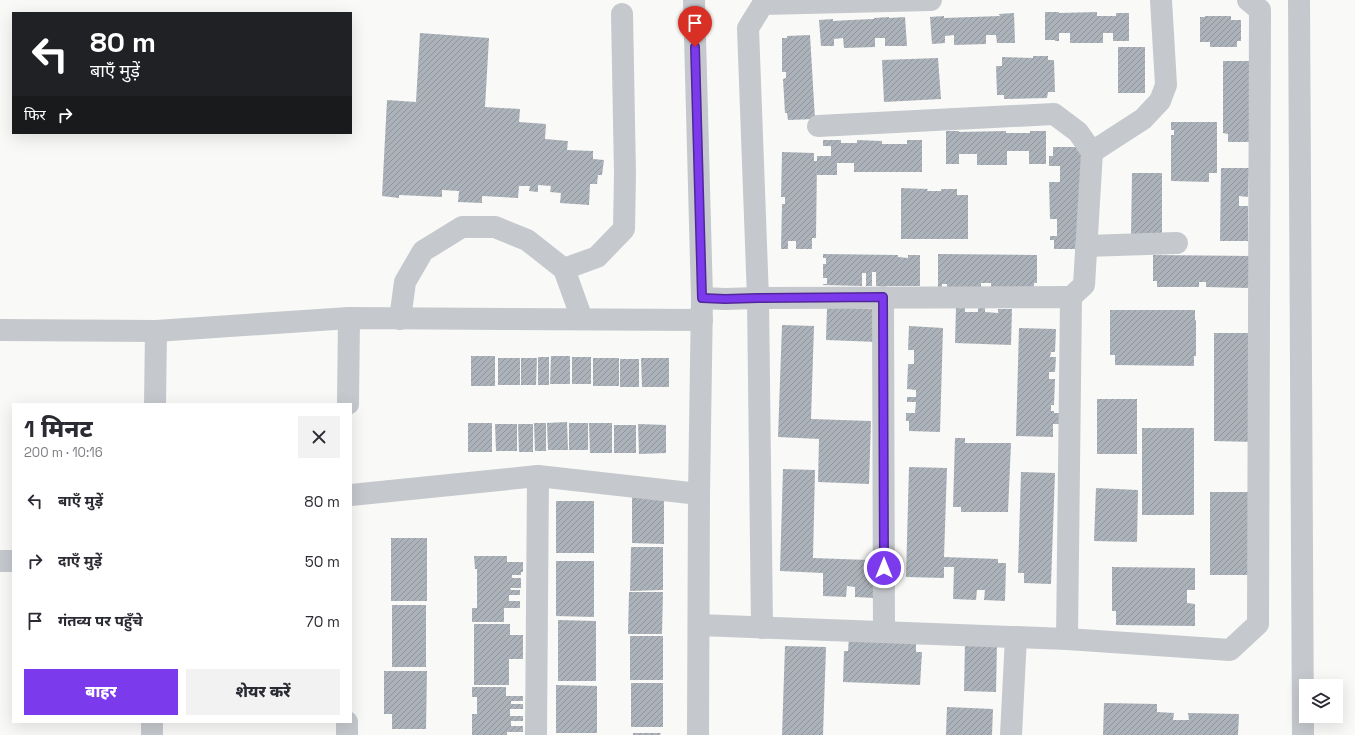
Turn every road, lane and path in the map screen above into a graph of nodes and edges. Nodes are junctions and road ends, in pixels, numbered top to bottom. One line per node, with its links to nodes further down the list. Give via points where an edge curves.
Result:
1 (694, 0): 14 (street)
2 (931, 0): 15 (street, via 763,4 748,28)
3 (1161, 0): 8 (street, via 1166,85 1160,101 1143,119)
4 (1248, 0): 33 (street, via 1260,10 1258,624 1230,650)
5 (1299, 0): 41 (street)
6 (622, 14): 11 (street, via 624,229 597,257)
7 (818, 126): 8 (street, via 1054,114 1078,132)
8 (1092, 152): 10 (street)
9 (1177, 244): 10 (street)
10 (1086, 246): 13 (street, via 1084,285)
11 (567, 277): 17 (street, via 527,240 495,227 462,227 423,250 405,282); 18 (street)
12 (883, 297): 13 (street); 15 (street); 31 (street)
13 (1071, 297): 33 (street)
14 (702, 298): 15 (street); 19 (street)
15 (758, 298): 30 (street)
16 (349, 318): 17 (street); 21 (street); 23 (street)
17 (400, 318): 18 (street)
18 (582, 319): 19 (street)
19 (702, 320): 25 (street)
20 (0, 330): 21 (street)
21 (156, 331): 22 (street)
22 (155, 403)
23 (348, 403)
24 (538, 476): 25 (street); 26 (street); 38 (street)
25 (700, 494): 29 (street)
26 (352, 495)
27 (0, 561): 28 (street)
28 (12, 561)
29 (699, 625): 30 (street); 39 (street)
30 (762, 628): 31 (street)
31 (884, 632): 32 (street)
32 (1016, 637): 33 (street); 40 (street)
33 (1067, 639)
34 (152, 723): 36 (street)
35 (347, 723): 37 (street)
36 (152, 735)
37 (347, 735)
38 (536, 735)
39 (698, 735)
40 (1011, 735)
41 (1303, 735)

